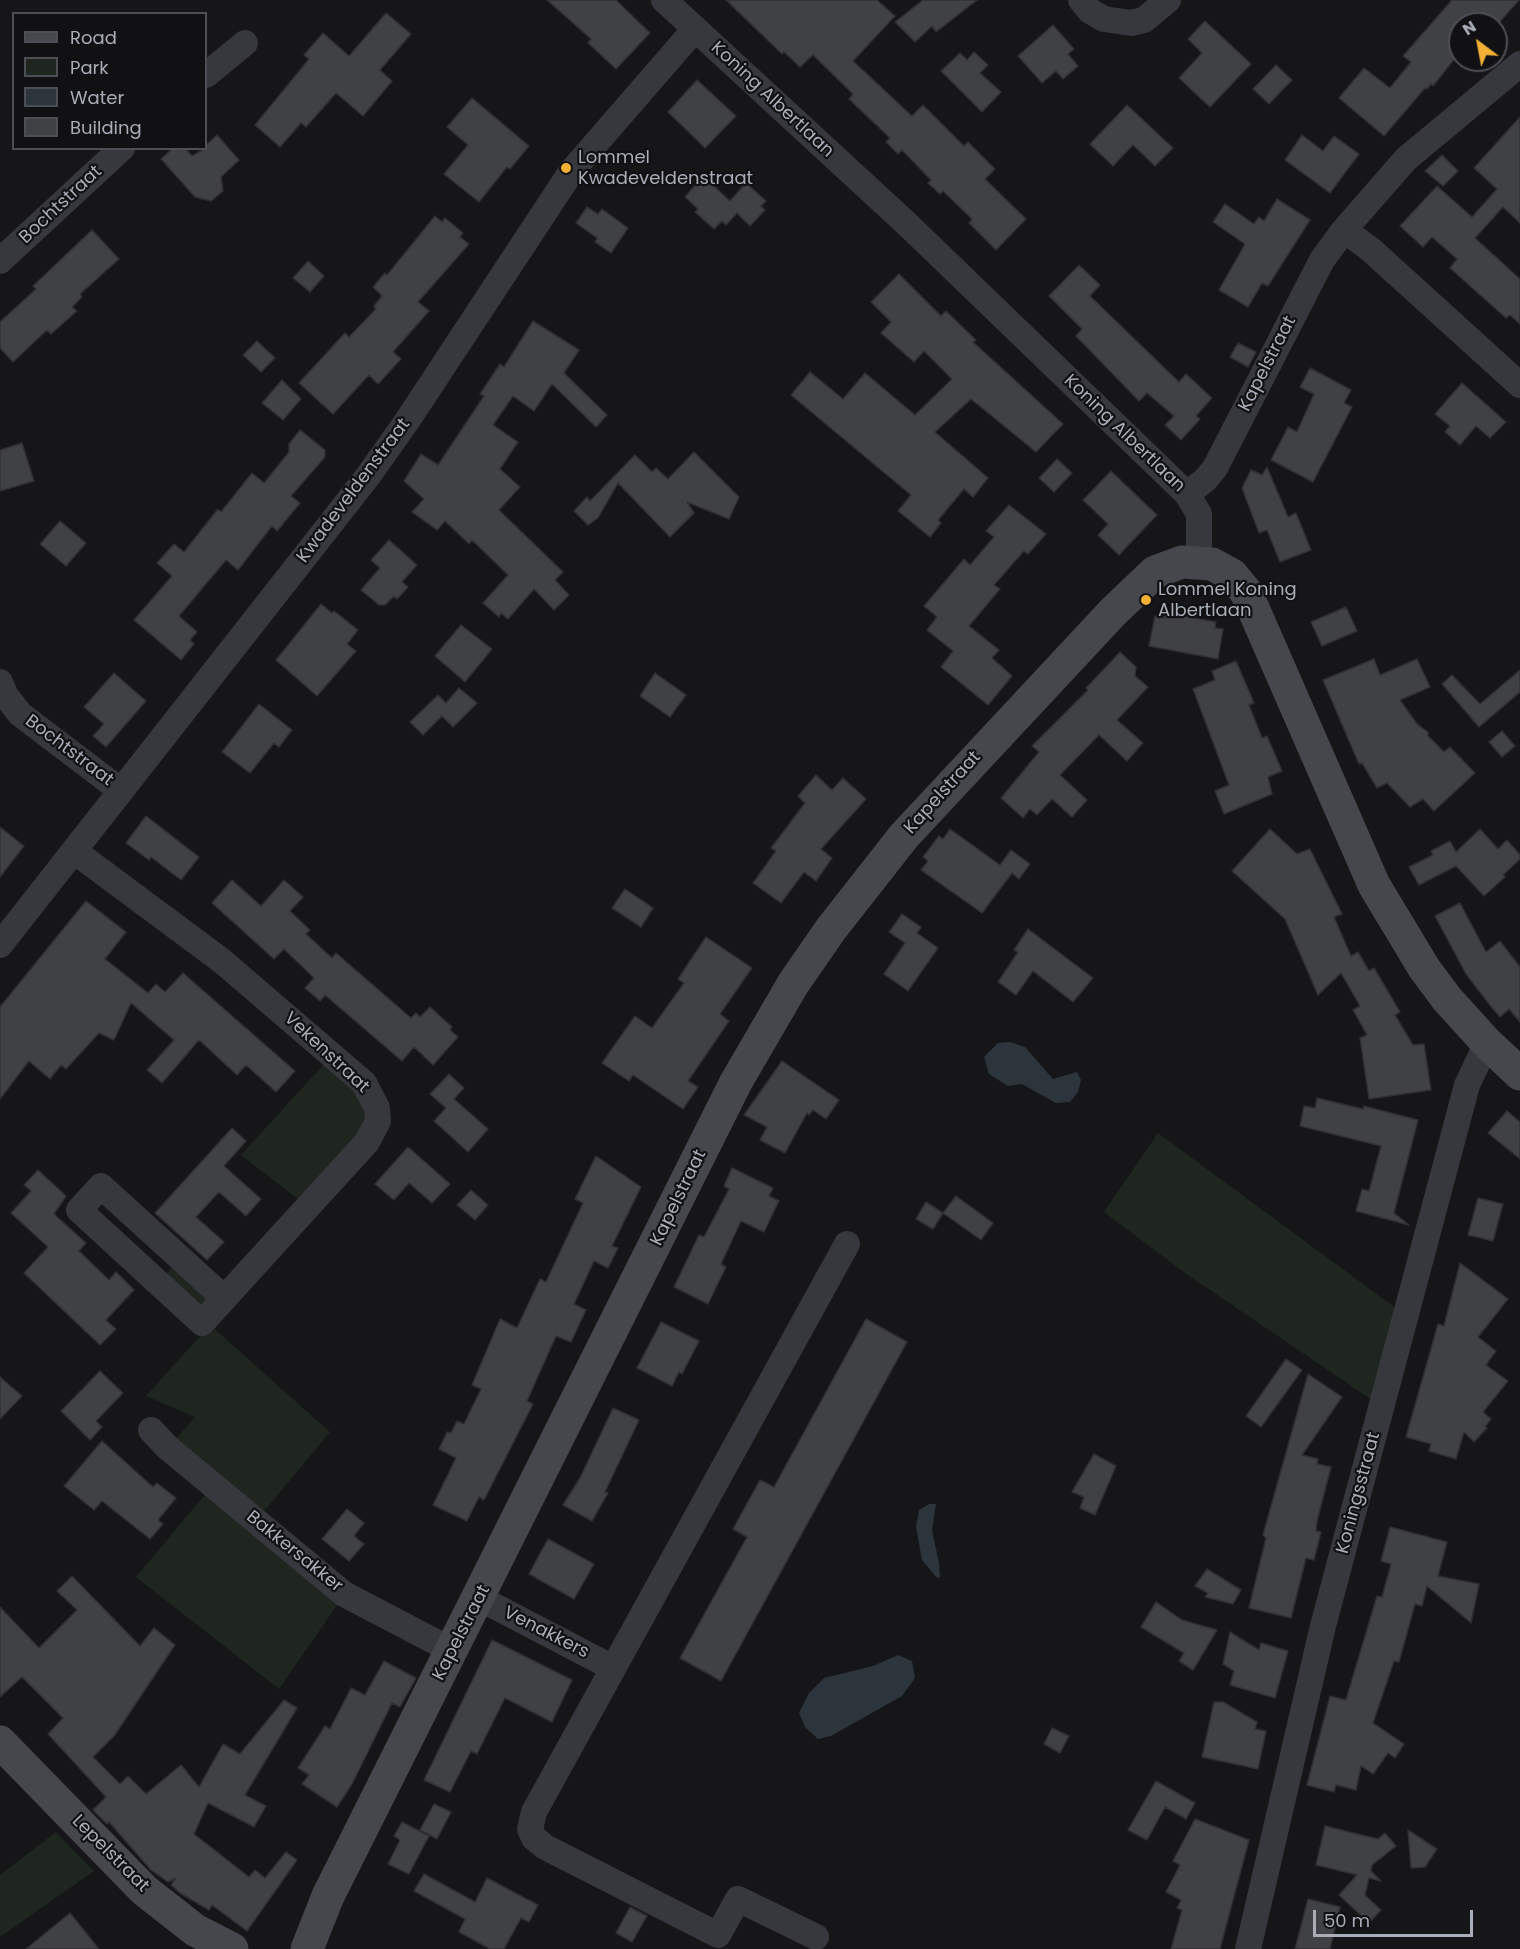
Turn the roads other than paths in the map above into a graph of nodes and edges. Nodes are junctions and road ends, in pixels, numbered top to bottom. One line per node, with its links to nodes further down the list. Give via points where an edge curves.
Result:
1 (664, 0): 4 (street, Koning Albertlaan)
2 (1081, 0): 3 (street, via 1104,19 1131,23 1144,20)
3 (1168, 0)
4 (695, 29): 12 (street, Koning Albertlaan, via 907,224); 15 (street, Kwadeveldenstraat, via 571,172 368,476)
5 (245, 44): 7 (street)
6 (1520, 64): 9 (street, Kapelstraat, via 1407,159)
7 (207, 74)
8 (120, 150): 10 (street, Bochtstraat)
9 (1344, 230): 11 (street); 12 (street, Kapelstraat, via 1322,260 1215,468)
10 (0, 261)
11 (1520, 385)
12 (1187, 494): 13 (street, Koning Albertlaan, via 1199,514)
13 (1199, 562): 18 (main road, via 1222,568 1246,592 1374,885 1424,968); 23 (main road, Kapelstraat, via 1164,567 1113,612 912,827 818,947 736,1082)
14 (0, 682): 15 (street, Bochtstraat, via 20,714)
15 (120, 790): 16 (street, Kwadeveldenstraat)
16 (74, 851): 17 (street, Kwadeveldenstraat); 21 (street, Vekenstraat, via 222,961 364,1083 378,1108 378,1121 367,1142)
17 (0, 945)
18 (1486, 1043): 19 (main road); 30 (street, Koningsstraat, via 1467,1085 1326,1614)
19 (1519, 1072)
20 (847, 1244): 25 (street)
21 (224, 1298): 21 (street, Vekenstraat, via 202,1323 79,1210 101,1186)
22 (151, 1430): 24 (street, Bakkersakker, via 344,1594)
23 (479, 1598): 24 (main road, Kapelstraat); 25 (street, Venakkers)
24 (453, 1651): 29 (main road, Kapelstraat, via 328,1896)
25 (613, 1668): 27 (street, via 534,1812 530,1830 534,1838 718,1935 738,1899)
26 (0, 1743): 28 (main road, Lepelstraat, via 144,1890 195,1930)
27 (816, 1937)
28 (232, 1949)
29 (307, 1949)
30 (1248, 1949)

